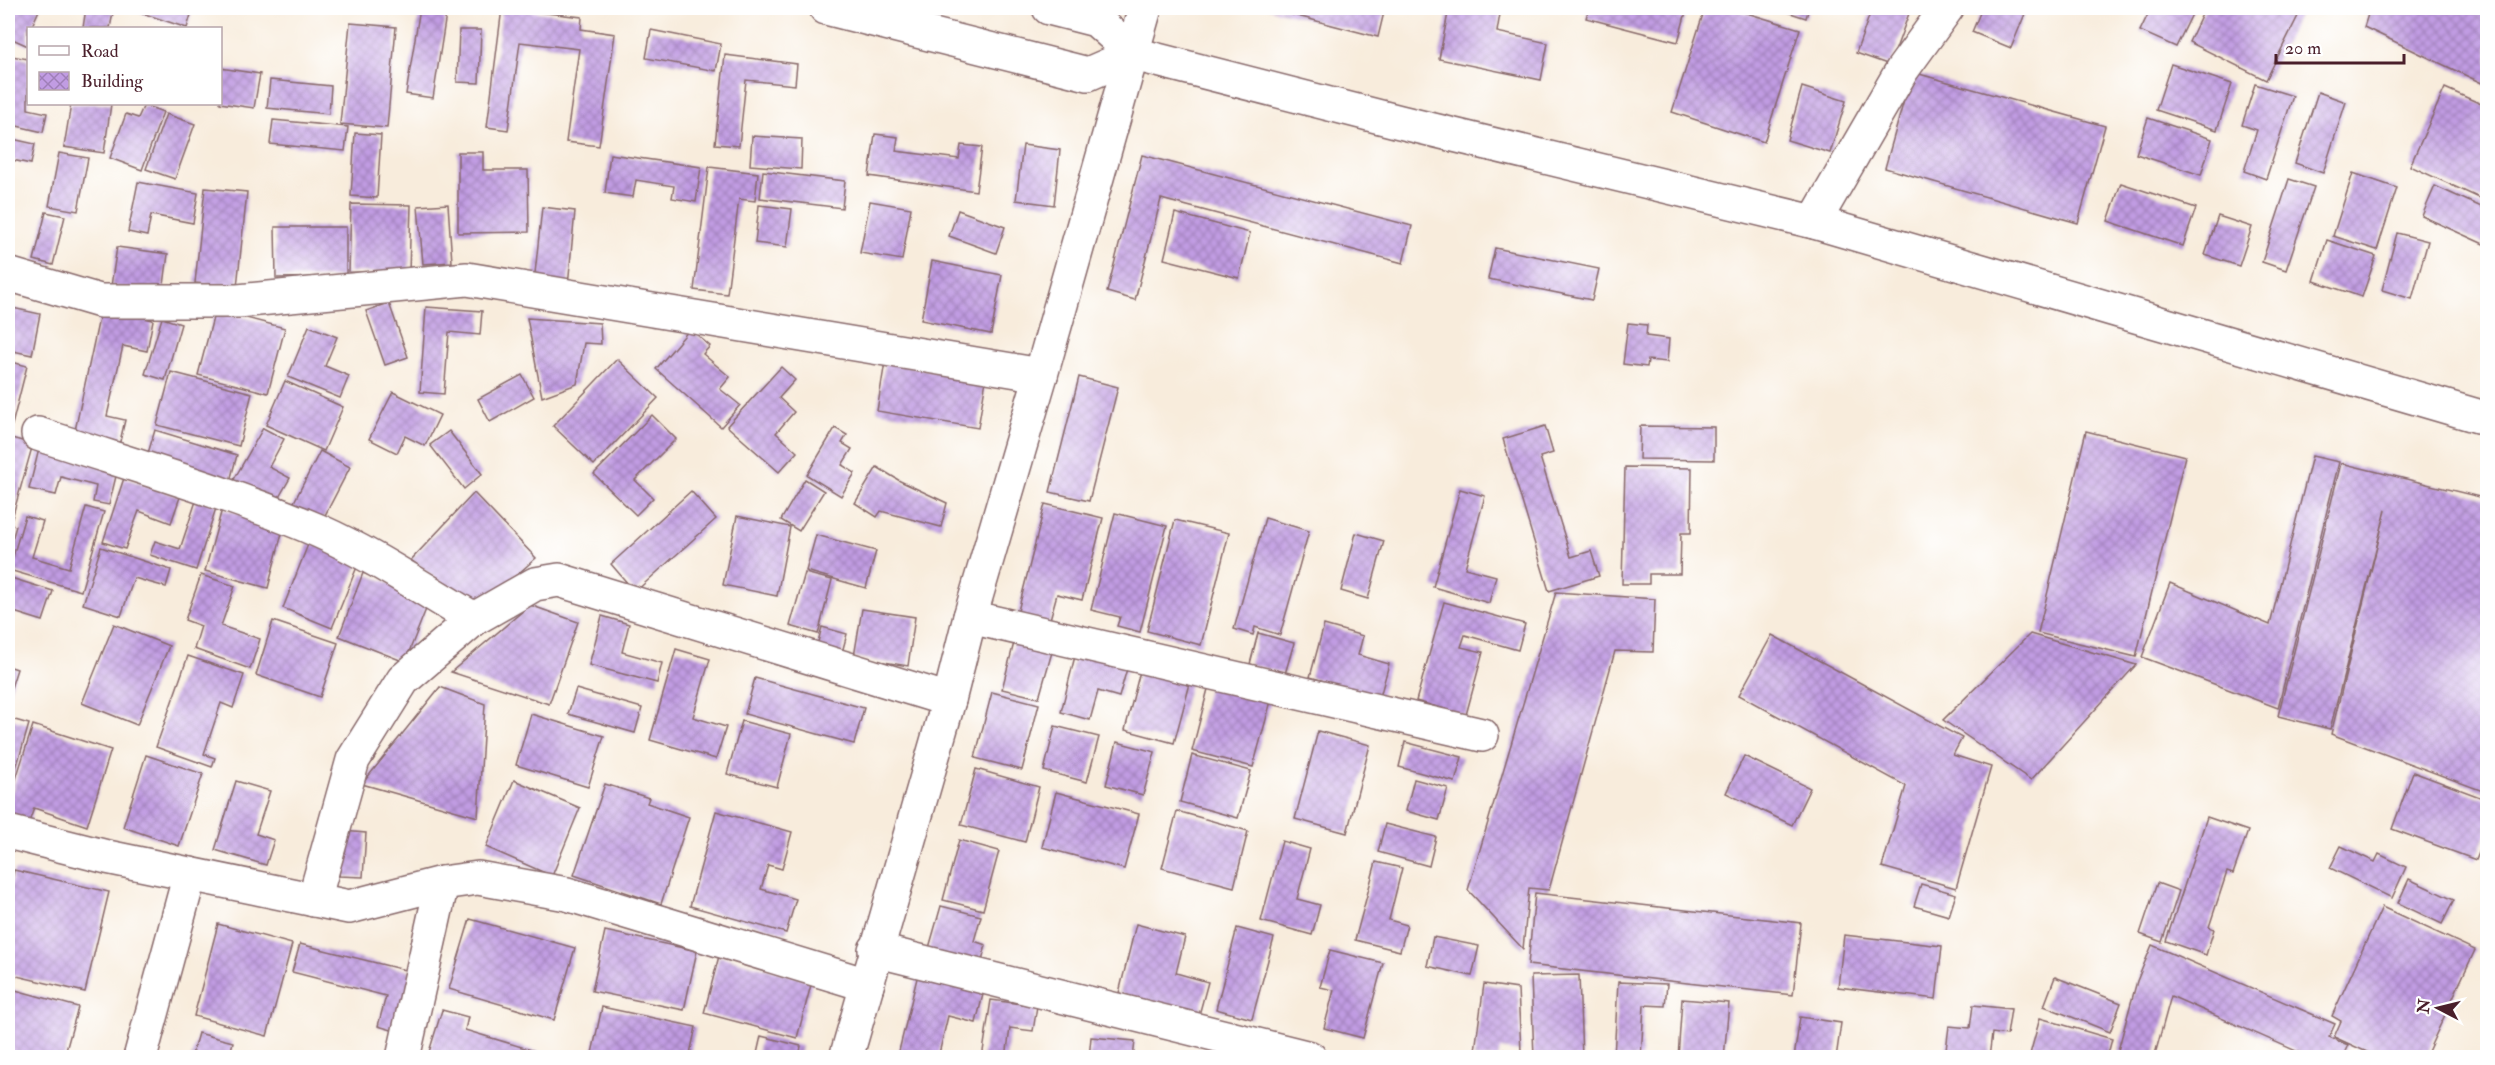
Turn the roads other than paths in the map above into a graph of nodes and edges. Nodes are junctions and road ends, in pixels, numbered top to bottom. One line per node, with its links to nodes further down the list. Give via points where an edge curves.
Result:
1 (826, 8): 5 (street, via 1088,74)
2 (1049, 8): 5 (street, via 1096,20)
3 (1145, 8): 5 (street)
4 (1947, 8): 6 (street, via 1902,70)
5 (1134, 54): 6 (street); 8 (street)
6 (1814, 222): 9 (street)
7 (8, 274): 8 (street, via 99,301 238,301 467,279)
8 (1041, 375): 11 (street)
9 (2487, 419)
10 (38, 434): 12 (street, via 261,508 321,532)
11 (970, 617): 13 (street); 14 (street)
12 (474, 619): 13 (street, via 535,584 559,580); 18 (street, via 403,680 353,760)
13 (949, 700): 19 (street)
14 (1482, 735)
15 (8, 832): 16 (street)
16 (190, 874): 18 (street); 21 (street)
17 (442, 883): 18 (street, via 349,907); 20 (street, via 478,878 567,894); 22 (street)
18 (314, 900)
19 (875, 950): 20 (street); 24 (street)
20 (867, 985): 23 (street)
21 (140, 1058)
22 (403, 1058)
23 (846, 1058)
24 (1310, 1058)

